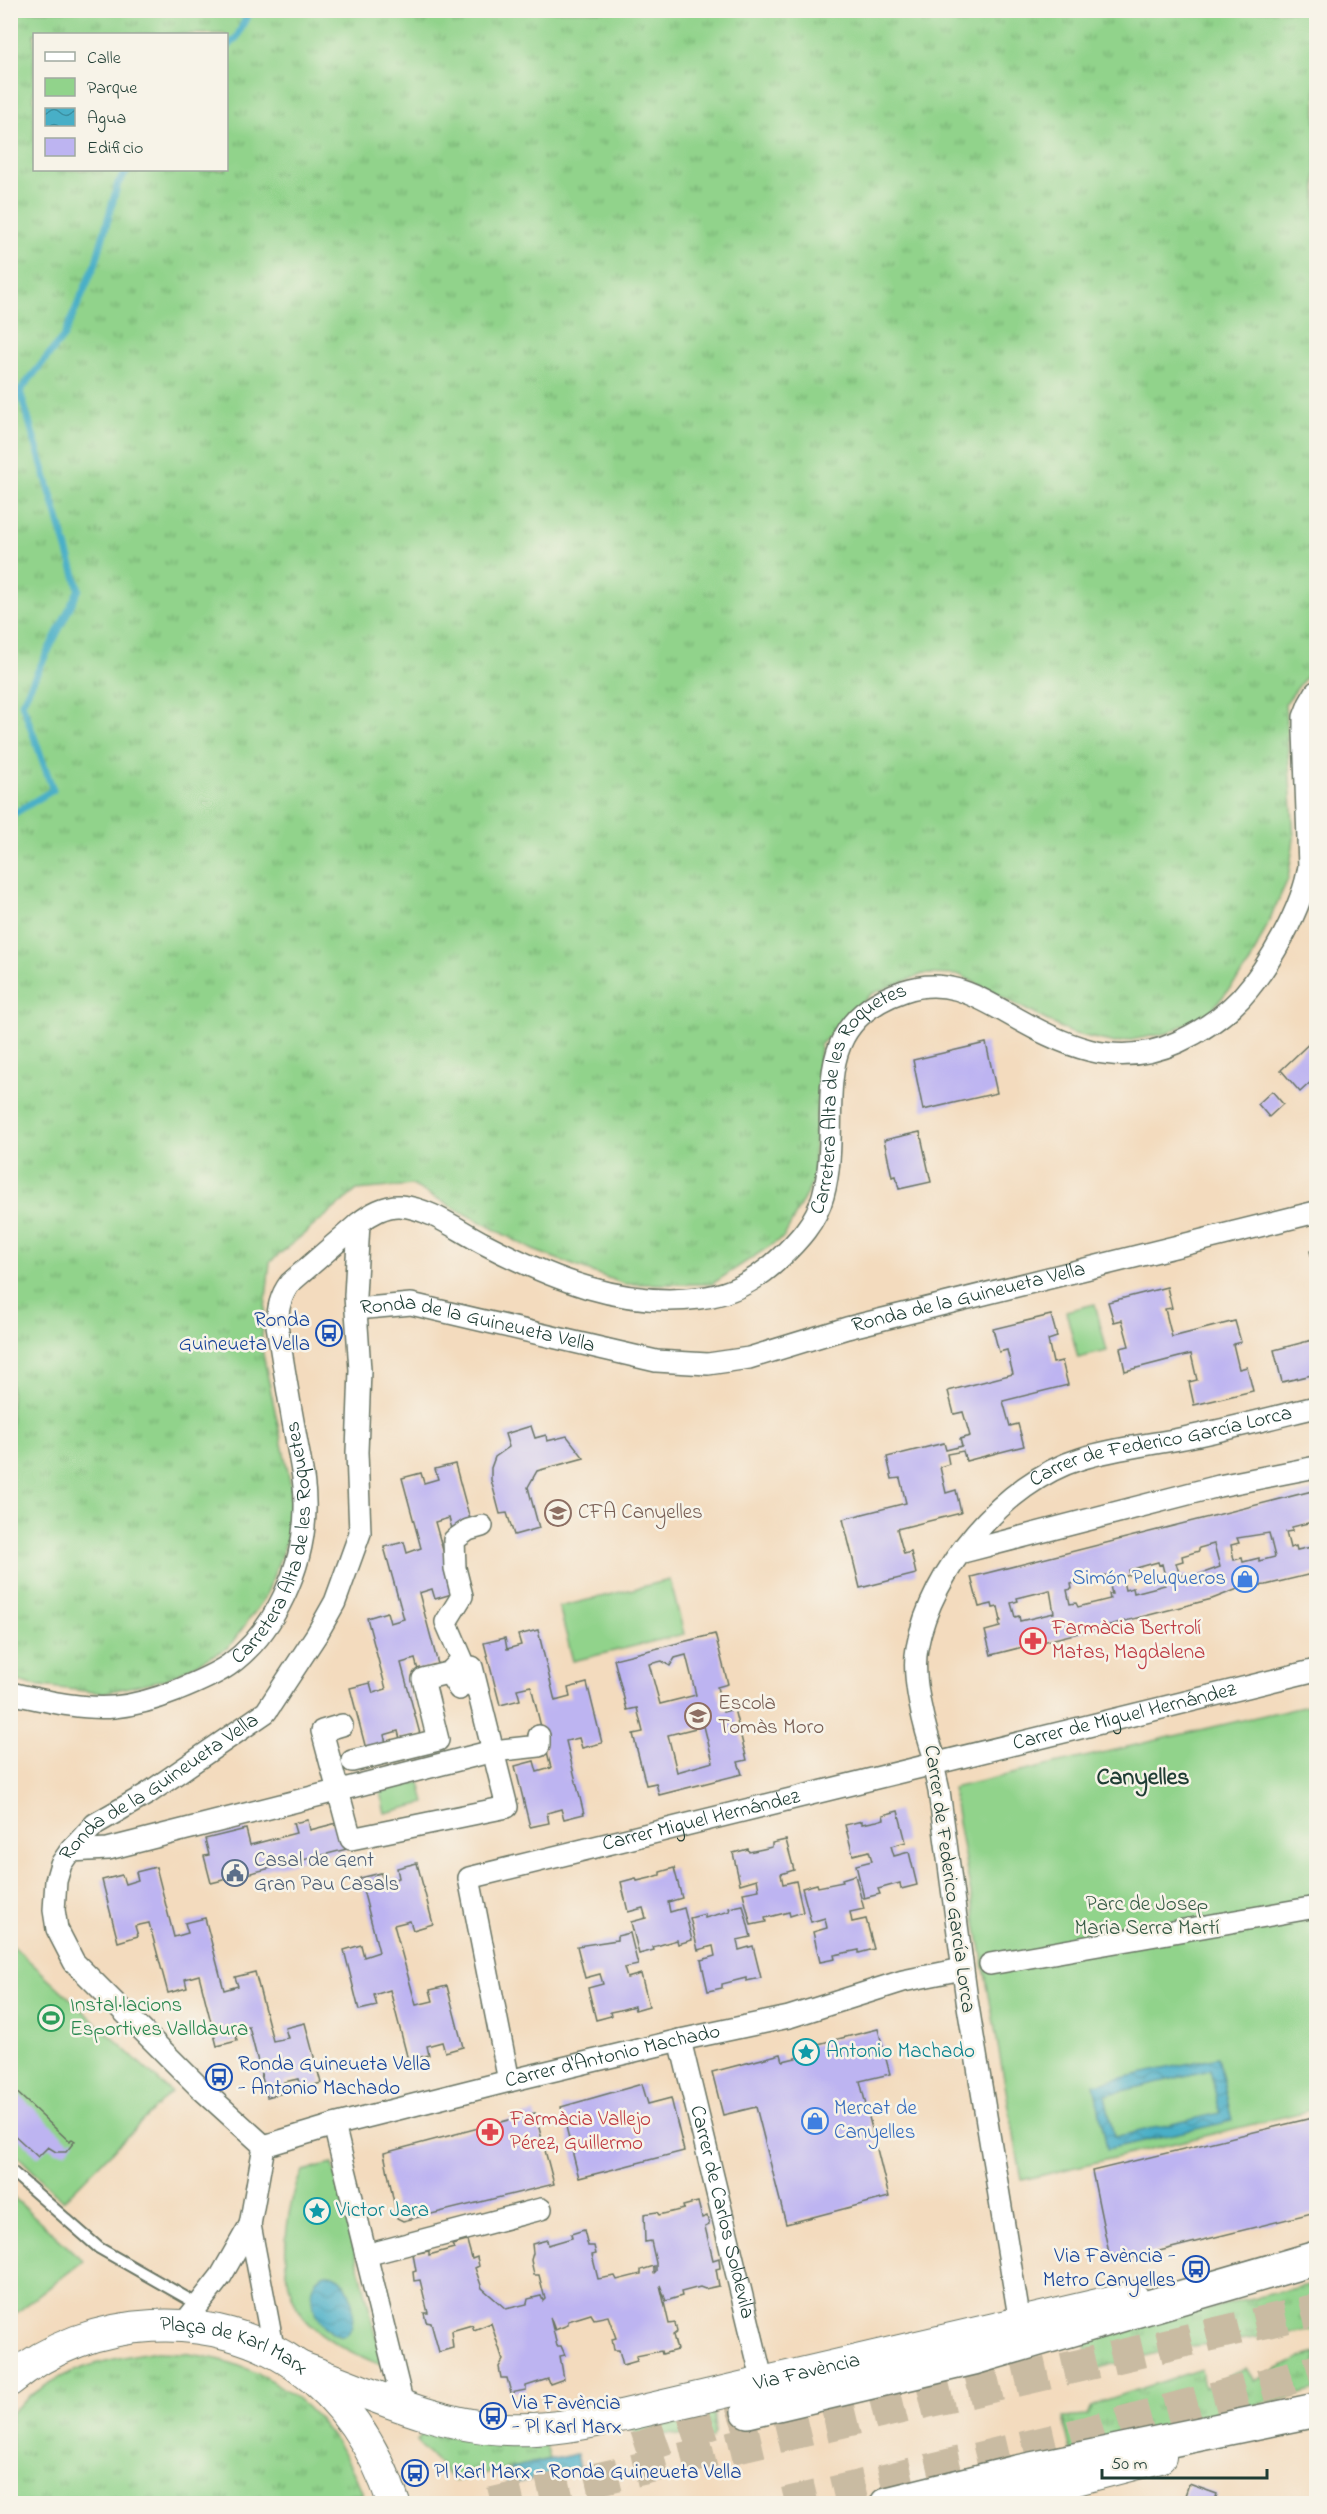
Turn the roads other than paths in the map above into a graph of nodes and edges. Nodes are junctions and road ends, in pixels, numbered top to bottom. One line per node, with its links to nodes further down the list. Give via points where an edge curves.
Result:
1 (1317, 692): 3 (street, Carretera Alta de les Roquetes, via 1304,717 1309,866 1306,883 1260,974 1230,1009 1194,1034 1154,1052 1118,1056 1078,1048 952,986 922,986 880,1001 850,1027 834,1057 826,1181 818,1210 793,1245 753,1279 717,1296 640,1300 571,1282 416,1209 390,1207)
2 (1317, 1212): 4 (street, Ronda de la Guineueta Vella, via 848,1328 749,1358 708,1364 656,1361 411,1304)
3 (359, 1223): 4 (street); 11 (street, Carretera Alta de les Roquetes, via 290,1284 278,1308 277,1325 302,1470 305,1510 296,1565 284,1594 258,1636 228,1665 134,1705 85,1706)
4 (356, 1309): 19 (street, Ronda de la Guineueta Vella, via 360,1533 335,1602 266,1712 147,1794 95,1824)
5 (1317, 1407): 8 (street, Carrer de Federico García Lorca, via 1080,1459 1020,1491 990,1517)
6 (1317, 1467): 8 (street, via 1219,1486)
7 (482, 1526): 10 (street, via 454,1540 455,1569 462,1596 446,1622 462,1659)
8 (963, 1552): 17 (street, Carrer de Federico García Lorca, via 931,1601 916,1649 919,1705 935,1759)
9 (1317, 1670): 17 (street, Carrer de Miguel Hernández)
10 (462, 1682): 12 (street, via 485,1683); 15 (street); 16 (street, via 423,1679 438,1740)
11 (10, 1693)
12 (499, 1712)
13 (342, 1725): 18 (street, via 322,1731)
14 (539, 1736): 15 (street, via 539,1746)
15 (493, 1751): 18 (street); 18 (street, via 507,1807 351,1839)
16 (352, 1761)
17 (933, 1764): 22 (street, Carrer de Federico García Lorca); 24 (street, Carrer Miguel Hernández, via 469,1878)
18 (334, 1792): 19 (street, via 108,1849)
19 (69, 1851): 26 (street, Ronda de la Guineueta Vella, via 61,1864 54,1895 57,1929 69,1954 106,1995)
20 (1317, 1907): 21 (street)
21 (990, 1964)
22 (963, 1969): 23 (street, Carrer d'Antonio Machado, via 903,1982 789,2017); 33 (street, Carrer de Federico García Lorca)
23 (680, 2040): 24 (street, Carrer d'Antonio Machado); 36 (street, Carrer de Carlos Soldevila)
24 (509, 2081): 25 (street, Carrer d'Antonio Machado)
25 (334, 2125): 26 (street, Carrer d'Antonio Machado); 30 (street)
26 (264, 2146): 29 (street)
27 (10, 2170): 32 (lane, via 99,2248)
28 (541, 2210): 30 (street)
29 (250, 2225): 32 (street, via 221,2276); 34 (street)
30 (366, 2255): 37 (street)
31 (1317, 2257): 33 (street, Via Favència); 38 (highway, via 974,2358)
32 (190, 2316): 34 (street, Plaça de Karl Marx); 35 (street, Plaça de Karl Marx, via 72,2343)
33 (1020, 2324): 36 (street, Via Favència)
34 (287, 2360): 37 (street, Via Favència); 40 (street, Plaça de Karl Marx, via 329,2393 360,2431)
35 (10, 2380)
36 (763, 2383): 37 (street, Via Favència, via 584,2424 543,2429 466,2424)
37 (403, 2405)
38 (748, 2411)
39 (1317, 2412): 41 (highway, via 1017,2472); 42 (street)
40 (394, 2504)
41 (887, 2504)
42 (981, 2504)

